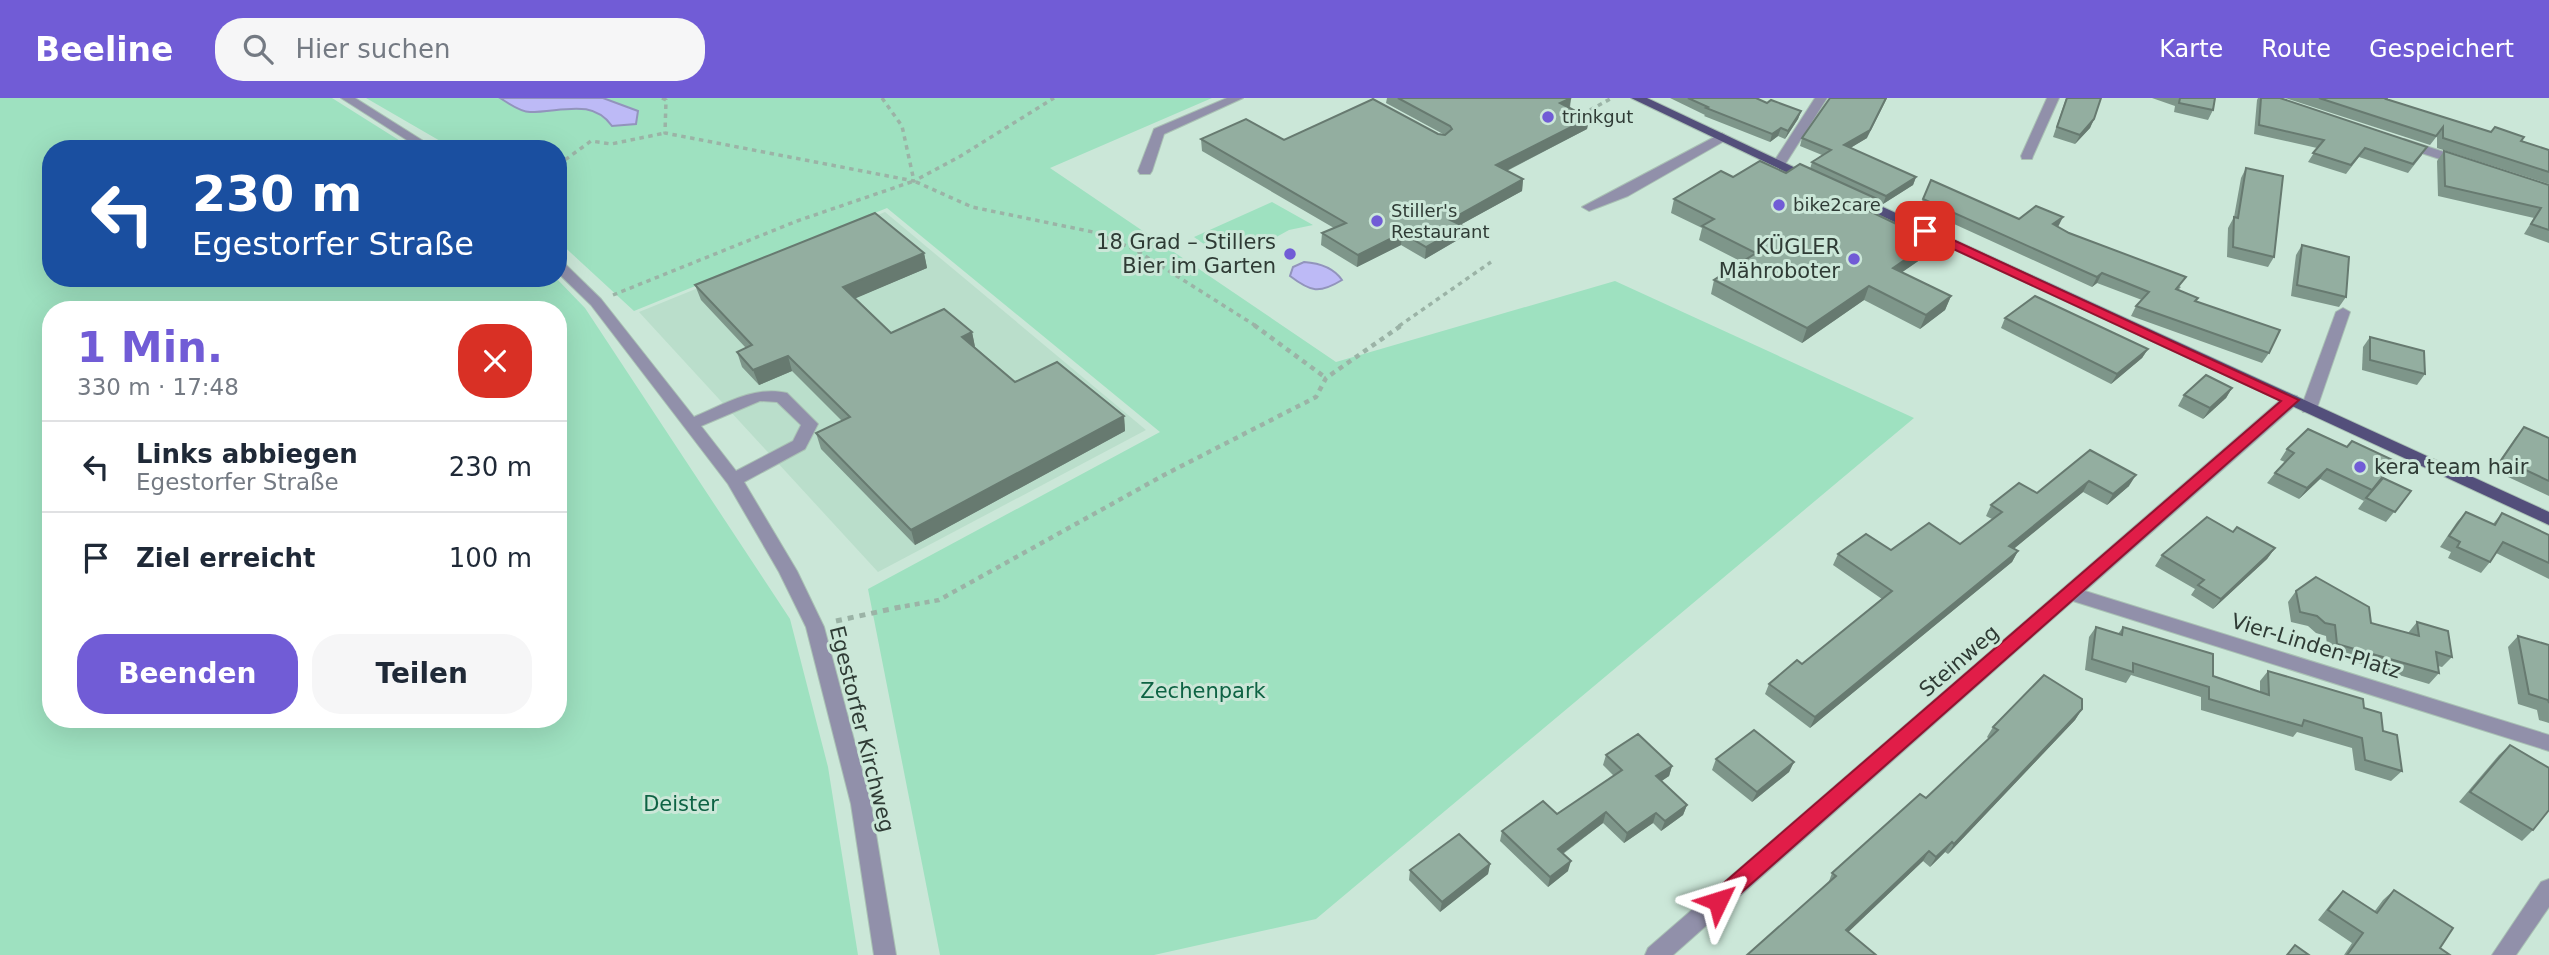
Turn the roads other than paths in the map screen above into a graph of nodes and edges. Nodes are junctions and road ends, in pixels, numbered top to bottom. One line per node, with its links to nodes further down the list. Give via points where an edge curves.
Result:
1 (347, 98): 7 (street)
2 (1237, 98): 12 (street, via 1158,132)
3 (1637, 98): 6 (main road)
4 (1821, 98): 10 (street)
5 (2053, 98): 9 (street)
6 (1722, 136): 10 (main road); 13 (street, via 1623,193)
7 (415, 140)
8 (2393, 140): 11 (street)
9 (2026, 156)
10 (1779, 163): 16 (main road)
11 (2471, 165)
12 (1145, 171)
13 (1589, 207)
14 (567, 274): 17 (street, Egestorfer Kirchweg, via 596,302)
15 (2343, 312): 16 (street)
16 (2300, 404): 19 (main road); 20 (street, Steinweg)
17 (692, 424): 18 (street, Egestorfer Kirchweg); 18 (street, via 758,396 781,397 810,424 799,445)
18 (734, 480): 23 (street, Egestorfer Kirchweg, via 815,627 861,804)
19 (2549, 519)
20 (2070, 593): 21 (street, Vier-Linden-Platz); 24 (street, Steinweg)
21 (2549, 743)
22 (2549, 889): 25 (street)
23 (885, 952)
24 (1656, 955)
25 (2502, 955)

